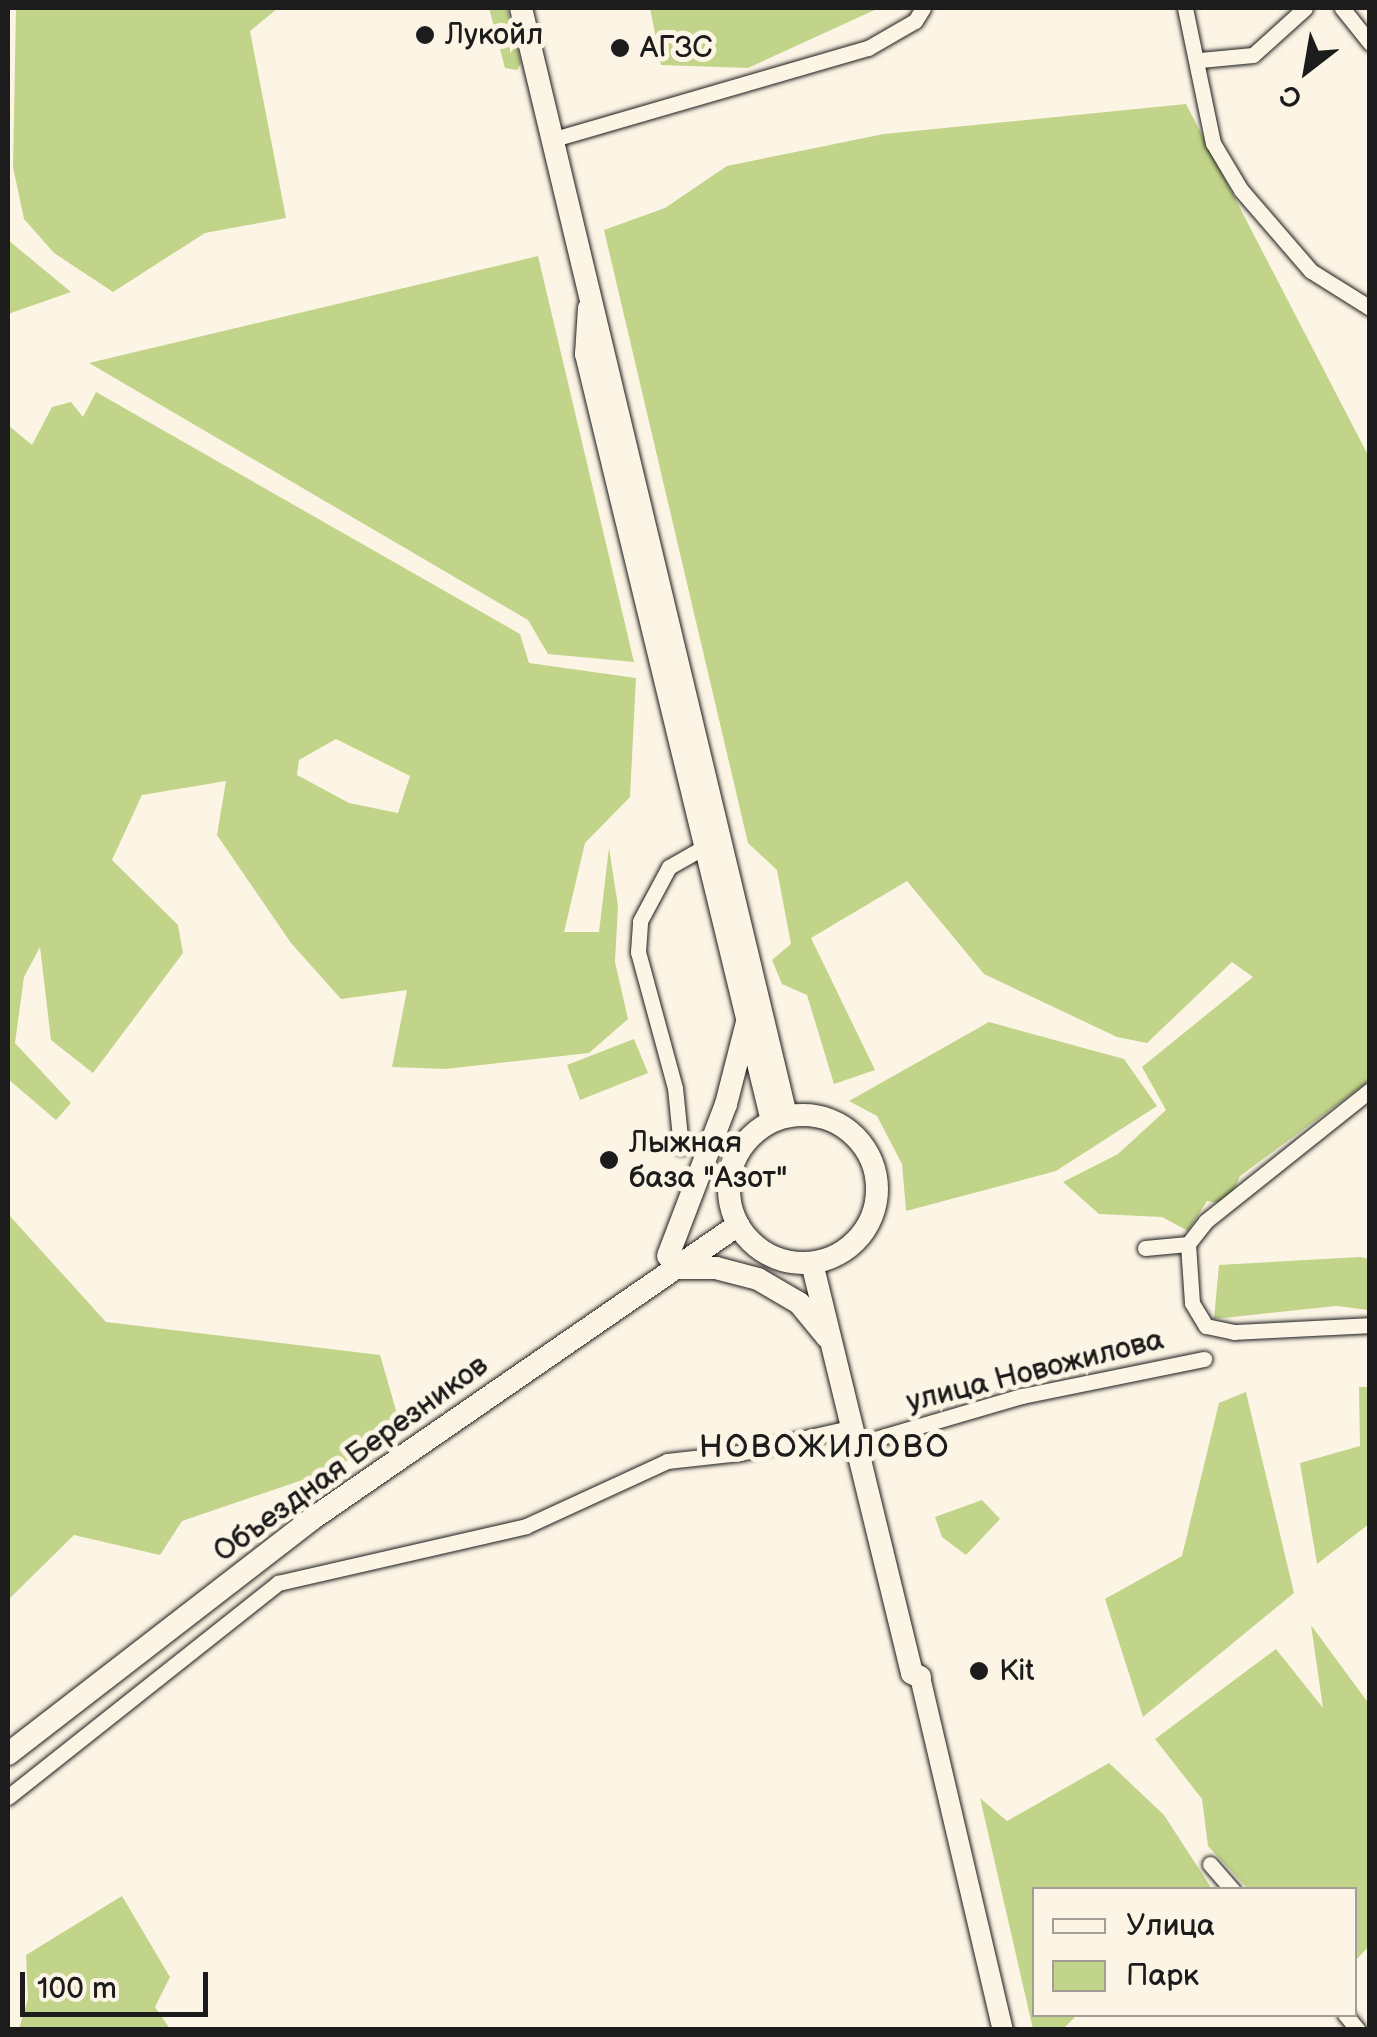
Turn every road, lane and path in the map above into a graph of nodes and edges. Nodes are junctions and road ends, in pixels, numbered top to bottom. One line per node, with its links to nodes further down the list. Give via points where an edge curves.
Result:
1 (521, 8): 8 (highway)
2 (923, 8): 8 (street, via 915,21 868,48)
3 (1185, 8): 7 (street)
4 (1305, 8): 7 (street, via 1253,55)
5 (1342, 8): 6 (street)
6 (1370, 42)
7 (1200, 60): 10 (street, via 1214,143 1241,190 1311,272)
8 (554, 138): 9 (highway)
9 (591, 285): 11 (highway, via 586,354); 14 (highway)
10 (1370, 308)
11 (706, 846): 12 (highway); 15 (street, via 669,868 640,921 638,952 676,1088)
12 (748, 1019): 14 (highway); 19 (highway)
13 (1370, 1090): 17 (street, via 1265,1171)
14 (779, 1118): 16 (highway, via 737,1154 730,1178); 20 (highway, via 820,1116 843,1126 862,1142 877,1176 870,1224 845,1251)
15 (681, 1147)
16 (735, 1218): 19 (highway, Объездная Березников); 20 (highway, via 774,1258)
17 (1188, 1244): 18 (street); 21 (street, улица Новожилова, via 1192,1303 1206,1326 1234,1332)
18 (1145, 1248)
19 (672, 1262): 22 (highway, via 758,1279 800,1302); 27 (highway, Объездная Березников, via 288,1526); 28 (highway, Объездная Березников, via 312,1519)
20 (818, 1262): 22 (highway); 26 (highway)
21 (1370, 1325)
22 (832, 1343): 26 (highway, via 912,1673)
23 (1204, 1360): 25 (street, улица Новожилова, via 1022,1396)
24 (845, 1429): 29 (street, via 740,1453 667,1461 526,1526 278,1583)
25 (878, 1438)
26 (920, 1677): 32 (main road)
27 (8, 1738)
28 (8, 1754)
29 (8, 1797)
30 (1210, 1864): 31 (street)
31 (1230, 1887)
32 (1003, 2030)

